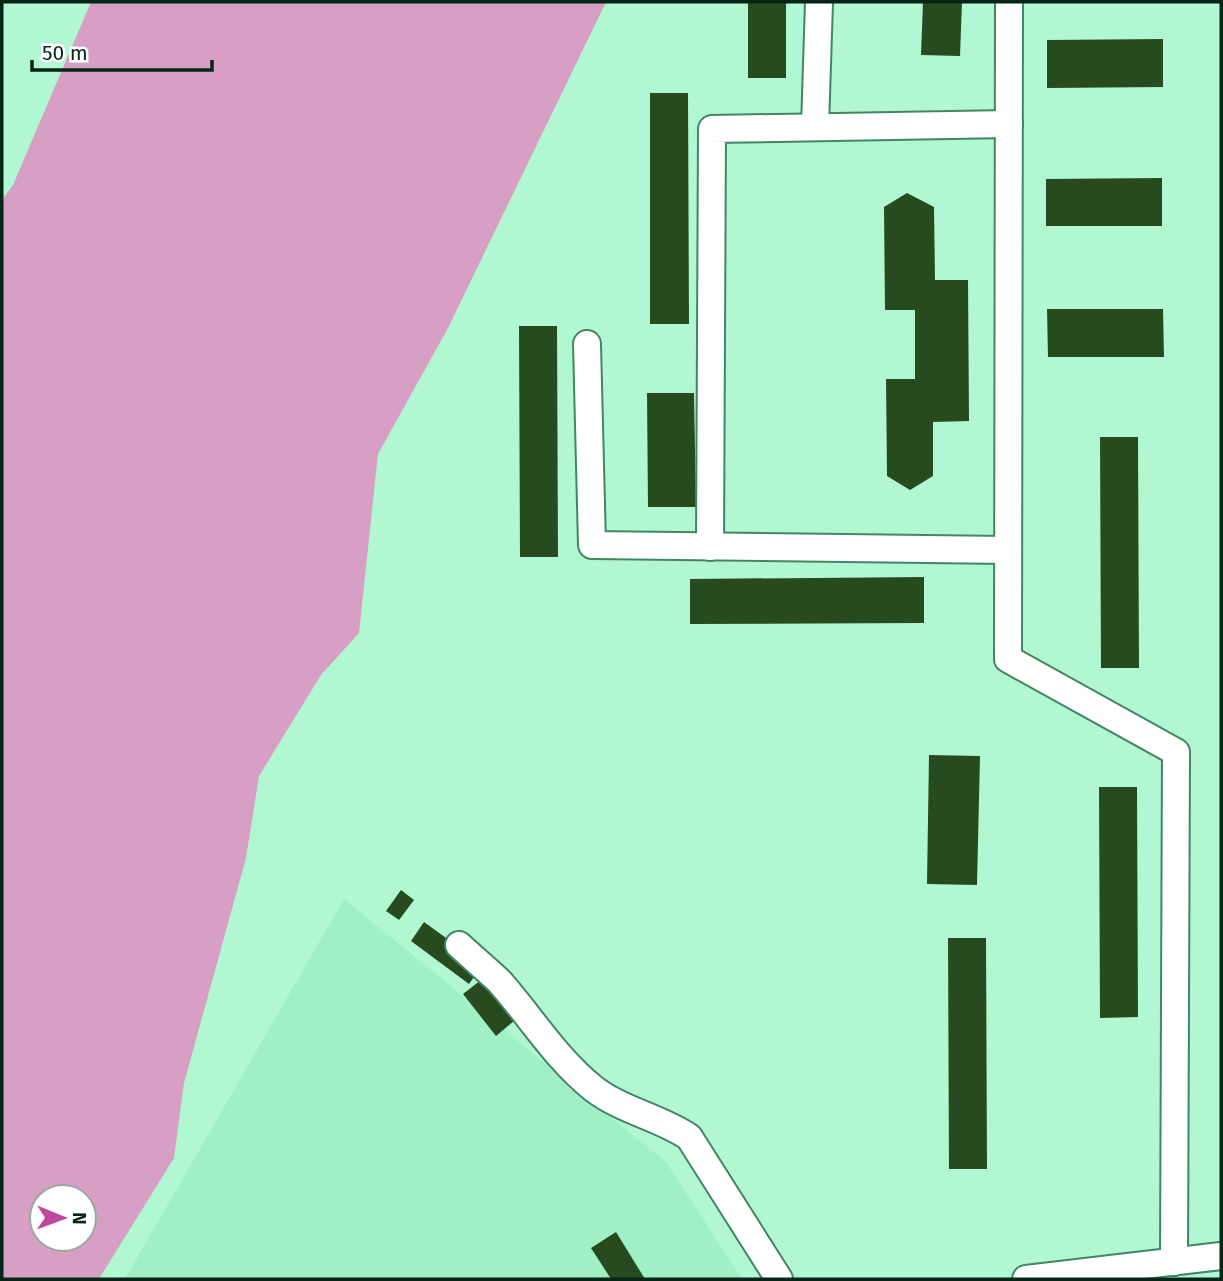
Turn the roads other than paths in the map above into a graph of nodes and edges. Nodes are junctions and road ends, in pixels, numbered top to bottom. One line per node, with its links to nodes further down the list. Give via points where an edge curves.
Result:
1 (819, 2): 4 (street)
2 (1009, 2): 3 (street)
3 (1009, 124): 4 (street); 7 (street)
4 (815, 127): 6 (street, via 712,129)
5 (587, 344): 6 (street, via 592,545)
6 (710, 547): 7 (street)
7 (1008, 551): 10 (street, via 1008,659 1176,752)
8 (459, 945): 11 (street, via 498,981 563,1061 595,1090 689,1137)
9 (1221, 1256): 10 (street)
10 (1174, 1262): 12 (street)
11 (779, 1279)
12 (1026, 1279)

